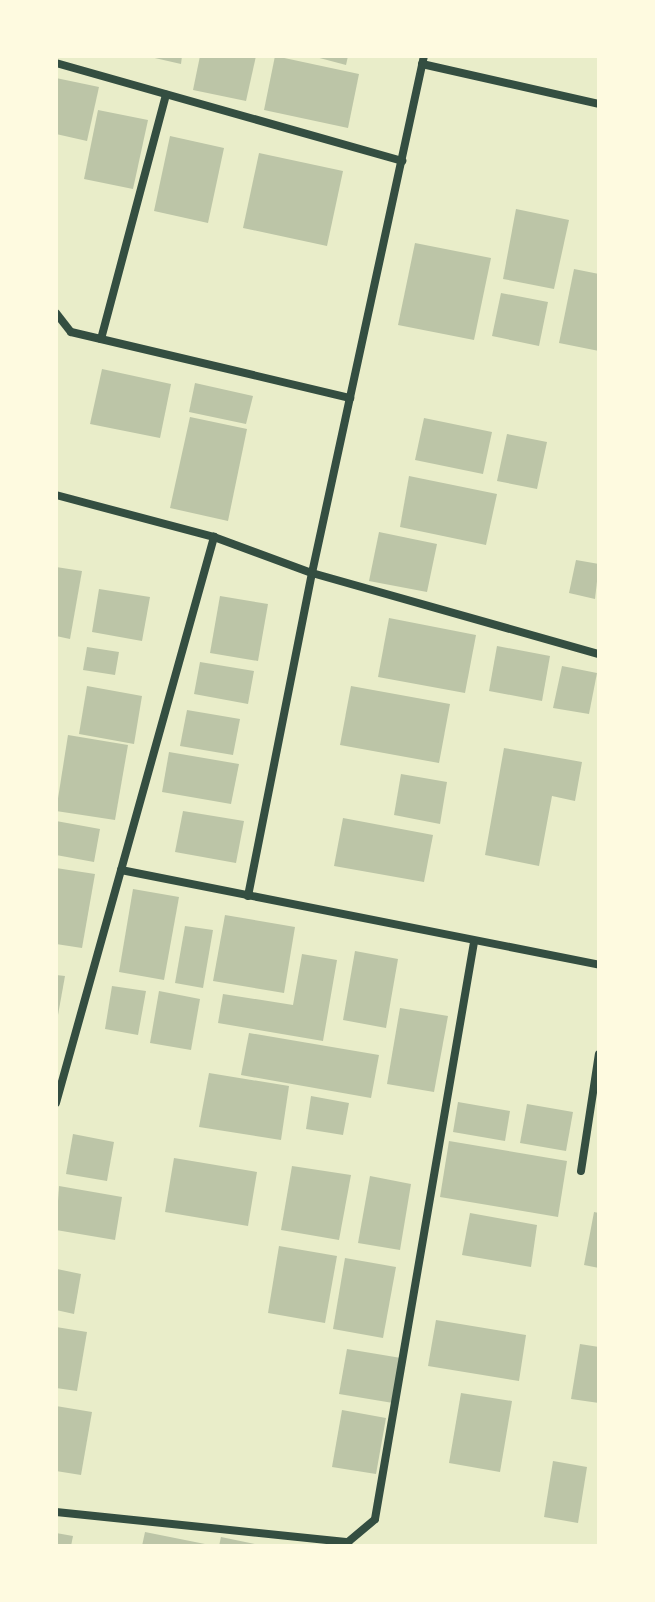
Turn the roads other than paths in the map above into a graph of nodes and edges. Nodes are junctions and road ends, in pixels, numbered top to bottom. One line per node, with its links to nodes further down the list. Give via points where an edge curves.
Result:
1 (423, 60): 4 (street); 5 (street)
2 (56, 63): 3 (street)
3 (166, 95): 5 (street); 7 (street)
4 (599, 104)
5 (402, 161): 8 (street)
6 (56, 313): 7 (street, via 71,332)
7 (101, 339): 8 (street)
8 (350, 398): 11 (street)
9 (56, 495): 10 (street)
10 (214, 537): 11 (street); 13 (street)
11 (312, 573): 12 (street); 14 (street)
12 (599, 654)
13 (121, 870): 14 (street); 18 (street)
14 (248, 896): 15 (street)
15 (474, 942): 16 (street); 20 (street, via 375,1519 348,1542)
16 (599, 965)
17 (599, 1054): 19 (street)
18 (56, 1103)
19 (581, 1171)
20 (56, 1512)

